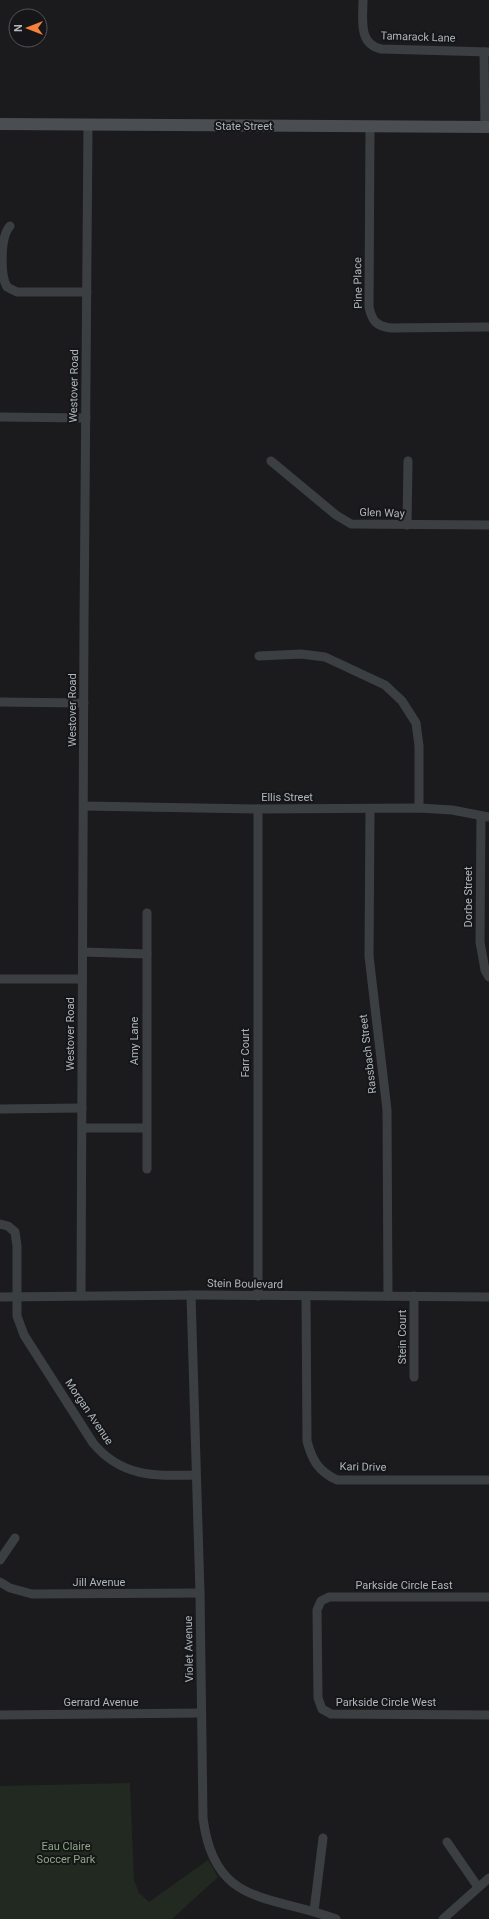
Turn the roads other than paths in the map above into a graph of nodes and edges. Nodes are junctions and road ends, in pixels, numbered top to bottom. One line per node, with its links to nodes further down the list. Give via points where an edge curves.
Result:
1 (362, 0): 2 (street, Tamarack Lane, via 363,30 366,40 374,48)
2 (487, 52): 6 (street)
3 (0, 124): 4 (main road, State Street)
4 (88, 125): 5 (main road, State Street); 8 (street, Westover Road)
5 (370, 126): 6 (main road, State Street); 9 (street, Pine Place, via 371,319 380,327 391,328)
6 (487, 127)
7 (10, 226): 8 (street, via 5,231 3,239 2,276 7,288 17,292)
8 (86, 292): 11 (street, Westover Road)
9 (489, 328)
10 (0, 417): 11 (street)
11 (86, 418): 18 (street, Westover Road)
12 (271, 461): 15 (street, Glen Way, via 336,515 351,524)
13 (408, 461): 15 (street)
14 (489, 525): 15 (street, Glen Way)
15 (407, 526)
16 (259, 656): 20 (street, via 301,654 325,657 385,685 402,701 416,723 419,754)
17 (0, 702): 18 (street)
18 (84, 703): 19 (street, Westover Road)
19 (84, 806): 21 (street, Ellis Street); 25 (street, Westover Road)
20 (418, 808): 22 (street, Ellis Street); 23 (street, Ellis Street, via 452,810)
21 (258, 809): 22 (street, Ellis Street); 38 (street, Farr Court)
22 (370, 809): 40 (street, Rassbach Street, via 369,956 387,1110)
23 (485, 817): 27 (street, Dorbe Street, via 480,942 485,970)
24 (147, 913): 26 (street, Amy Lane)
25 (83, 952): 26 (street); 29 (street, Westover Road)
26 (147, 954): 33 (street, Amy Lane)
27 (489, 977)
28 (0, 979): 29 (street)
29 (82, 979): 30 (street, Westover Road)
30 (82, 1108): 31 (street); 32 (street, Westover Road)
31 (0, 1109)
32 (82, 1128): 33 (street); 36 (street, Westover Road)
33 (146, 1128): 34 (street, Amy Lane)
34 (147, 1169)
35 (0, 1224): 43 (street, Morgan Avenue, via 15,1232 18,1246)
36 (81, 1295): 37 (street, Stein Boulevard); 43 (street, Stein Boulevard)
37 (191, 1295): 38 (street, Stein Boulevard); 46 (street, Violet Avenue)
38 (258, 1296): 39 (street, Stein Boulevard)
39 (306, 1296): 40 (street, Stein Boulevard); 47 (street, Kari Drive, via 307,1440 317,1467 337,1480)
40 (388, 1296): 41 (street, Stein Boulevard)
41 (414, 1296): 44 (street, Stein Boulevard); 45 (street, Stein Court)
42 (0, 1297): 43 (street, Stein Boulevard)
43 (16, 1297): 46 (street, Morgan Avenue, via 17,1316 24,1335 102,1454 122,1466 144,1474)
44 (489, 1297)
45 (414, 1377)
46 (195, 1475): 51 (street, Violet Avenue)
47 (489, 1480)
48 (15, 1538): 49 (street)
49 (0, 1560)
50 (0, 1582): 51 (street, Jill Avenue, via 10,1588 32,1594)
51 (200, 1593): 54 (street, Violet Avenue)
52 (489, 1597): 53 (street, Parkside Circle East, via 329,1597)
53 (321, 1602): 56 (street, Parkside Circle West, via 317,1618 318,1698 322,1709 331,1714)
54 (201, 1713): 55 (street, Gerrard Avenue); 61 (street, Violet Avenue, via 203,1818 209,1850 215,1864 234,1885 246,1892)
55 (0, 1715)
56 (489, 1715)
57 (323, 1838): 61 (street)
58 (447, 1842): 60 (street)
59 (489, 1878): 60 (street)
60 (478, 1887): 63 (street)
61 (314, 1911): 62 (street, Violet Avenue)
62 (336, 1919)
63 (443, 1919)

